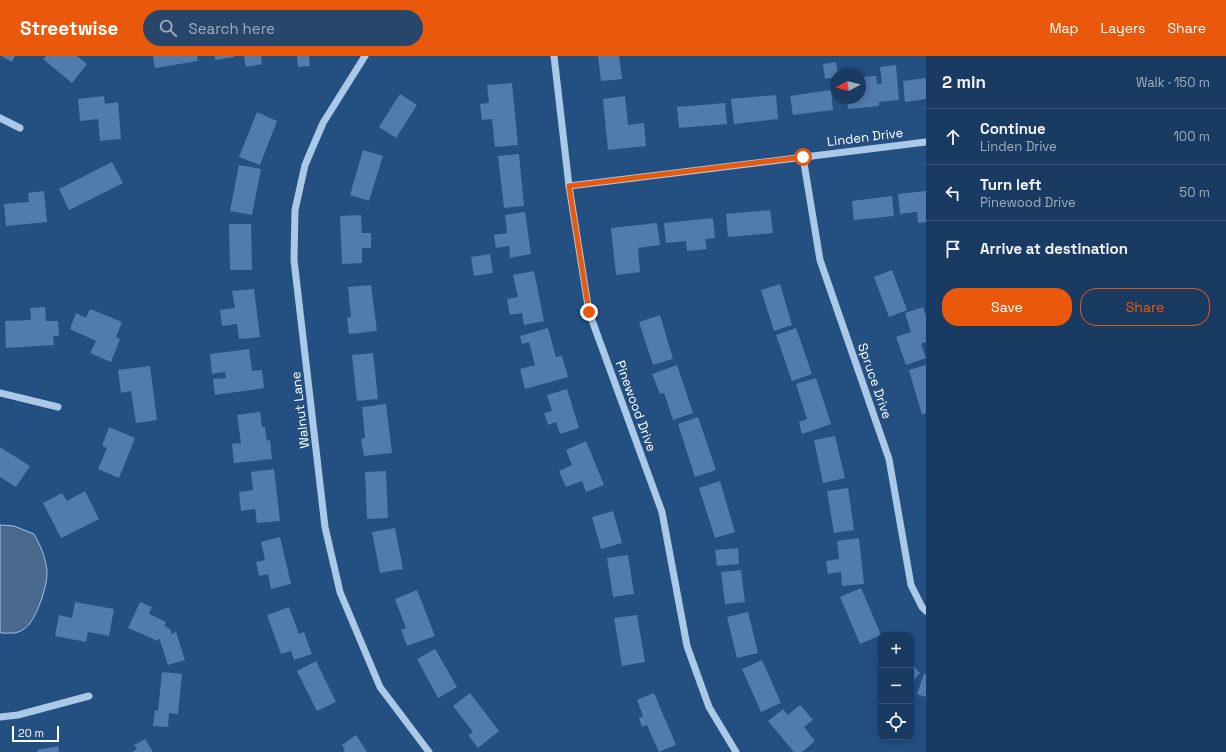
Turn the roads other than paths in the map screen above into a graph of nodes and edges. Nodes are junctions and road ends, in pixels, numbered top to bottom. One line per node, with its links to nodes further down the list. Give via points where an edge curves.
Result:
1 (365, 56): 13 (street, Walnut Lane, via 324,123 305,165 295,210 294,260 325,527 340,592 380,687)
2 (554, 56): 7 (street, Pinewood Drive)
3 (0, 118): 4 (street)
4 (20, 128)
5 (926, 142): 6 (street, Linden Drive)
6 (803, 157): 7 (street, Linden Drive); 10 (street, Spruce Drive, via 820,260 889,459 911,585)
7 (569, 186): 14 (street, Pinewood Drive, via 589,312 662,512 687,646 709,707)
8 (0, 393): 9 (street)
9 (58, 407)
10 (926, 611)
11 (89, 696): 12 (street, via 18,715)
12 (0, 717)
13 (429, 752)
14 (736, 752)

